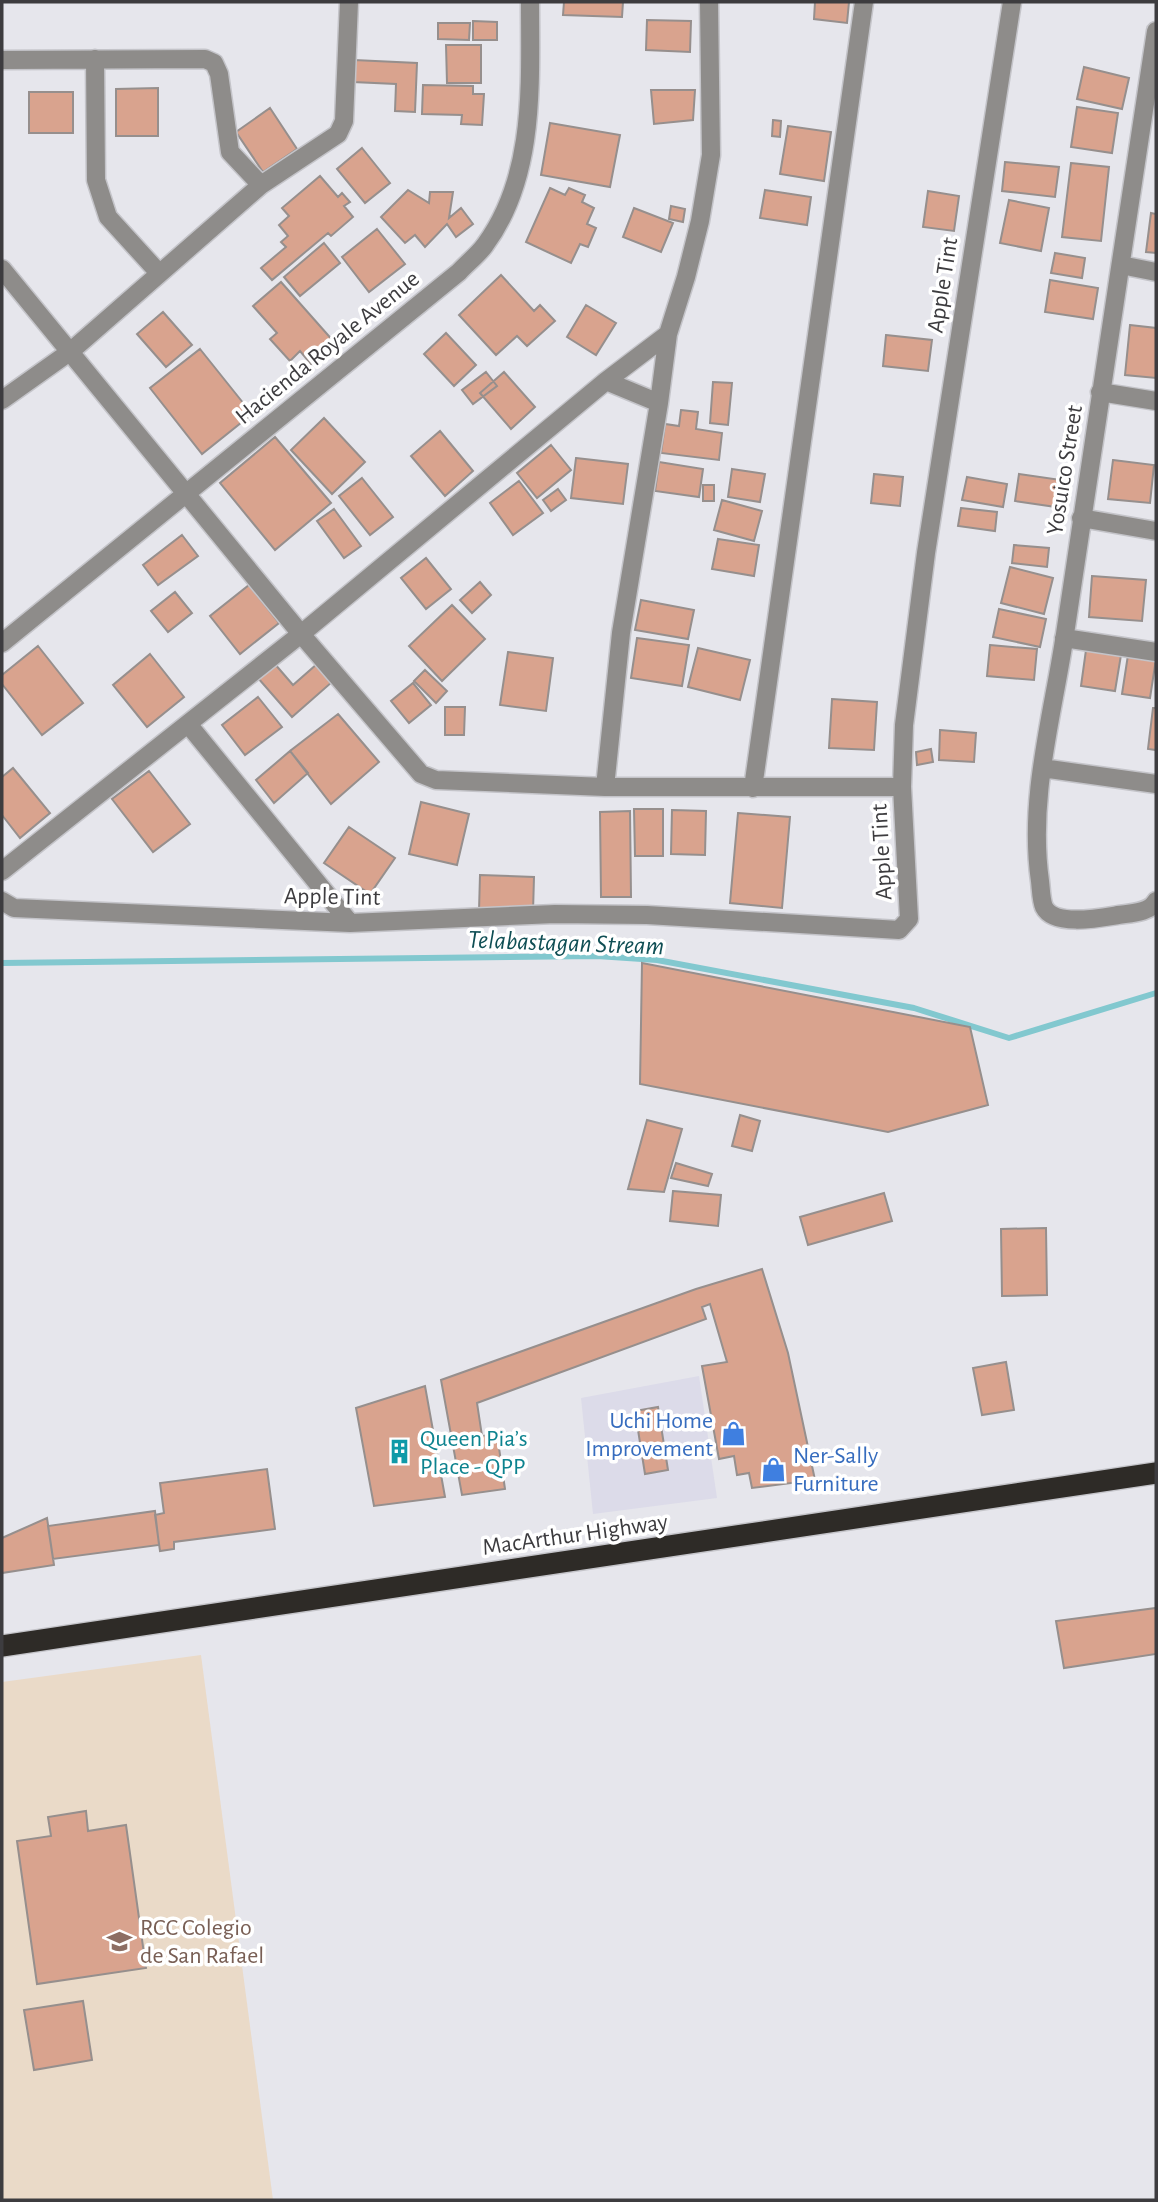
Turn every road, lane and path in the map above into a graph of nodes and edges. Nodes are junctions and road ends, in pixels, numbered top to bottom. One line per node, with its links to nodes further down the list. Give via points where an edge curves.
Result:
1 (349, 2): 10 (street, via 344,121 338,134)
2 (530, 2): 22 (street, Hacienda Royale Avenue, via 526,140 510,195 485,245 459,272)
3 (709, 2): 15 (street, via 711,155 694,243)
4 (864, 2): 34 (street)
5 (1012, 2): 33 (street, Apple Tint, via 924,565 904,725)
6 (1156, 34): 9 (street, Yosuico Street)
7 (94, 59): 8 (street); 10 (street, via 205,59 214,63 230,152); 14 (street, via 96,180 108,217)
8 (2, 60)
9 (1148, 147): 11 (street, Yosuico Street)
10 (261, 185): 14 (street)
11 (1121, 265): 13 (street); 18 (street, Yosuico Street)
12 (2, 268): 16 (street)
13 (1156, 272)
14 (159, 273): 16 (street)
15 (668, 334): 17 (street); 21 (street)
16 (71, 351): 19 (street); 22 (street)
17 (606, 382): 21 (street); 25 (street)
18 (1100, 392): 20 (street); 23 (street, Yosuico Street)
19 (2, 400)
20 (1156, 401)
21 (659, 403): 32 (street, via 621,633)
22 (185, 495): 25 (street); 27 (street, Hacienda Royale Avenue)
23 (1081, 518): 24 (street); 26 (street, Yosuico Street)
24 (1156, 531)
25 (301, 635): 29 (street); 32 (street, via 421,774 436,780)
26 (1064, 638): 28 (street); 30 (street, Yosuico Street)
27 (2, 643)
28 (1156, 652)
29 (188, 724): 35 (street); 38 (street)
30 (1042, 768): 31 (street); 37 (street, Yosuico Street, via 1038,866 1044,906 1050,915 1060,919 1105,917 1142,911)
31 (1156, 783)
32 (605, 787): 34 (street)
33 (902, 787): 34 (street); 38 (street, Apple Tint, via 910,902 909,919 899,930 586,914)
34 (753, 788)
35 (2, 871)
36 (2, 901): 38 (street, Apple Tint, via 14,908)
37 (1156, 901)
38 (350, 923)
39 (1156, 1473): 40 (highway, MacArthur Highway)
40 (2, 1646)

